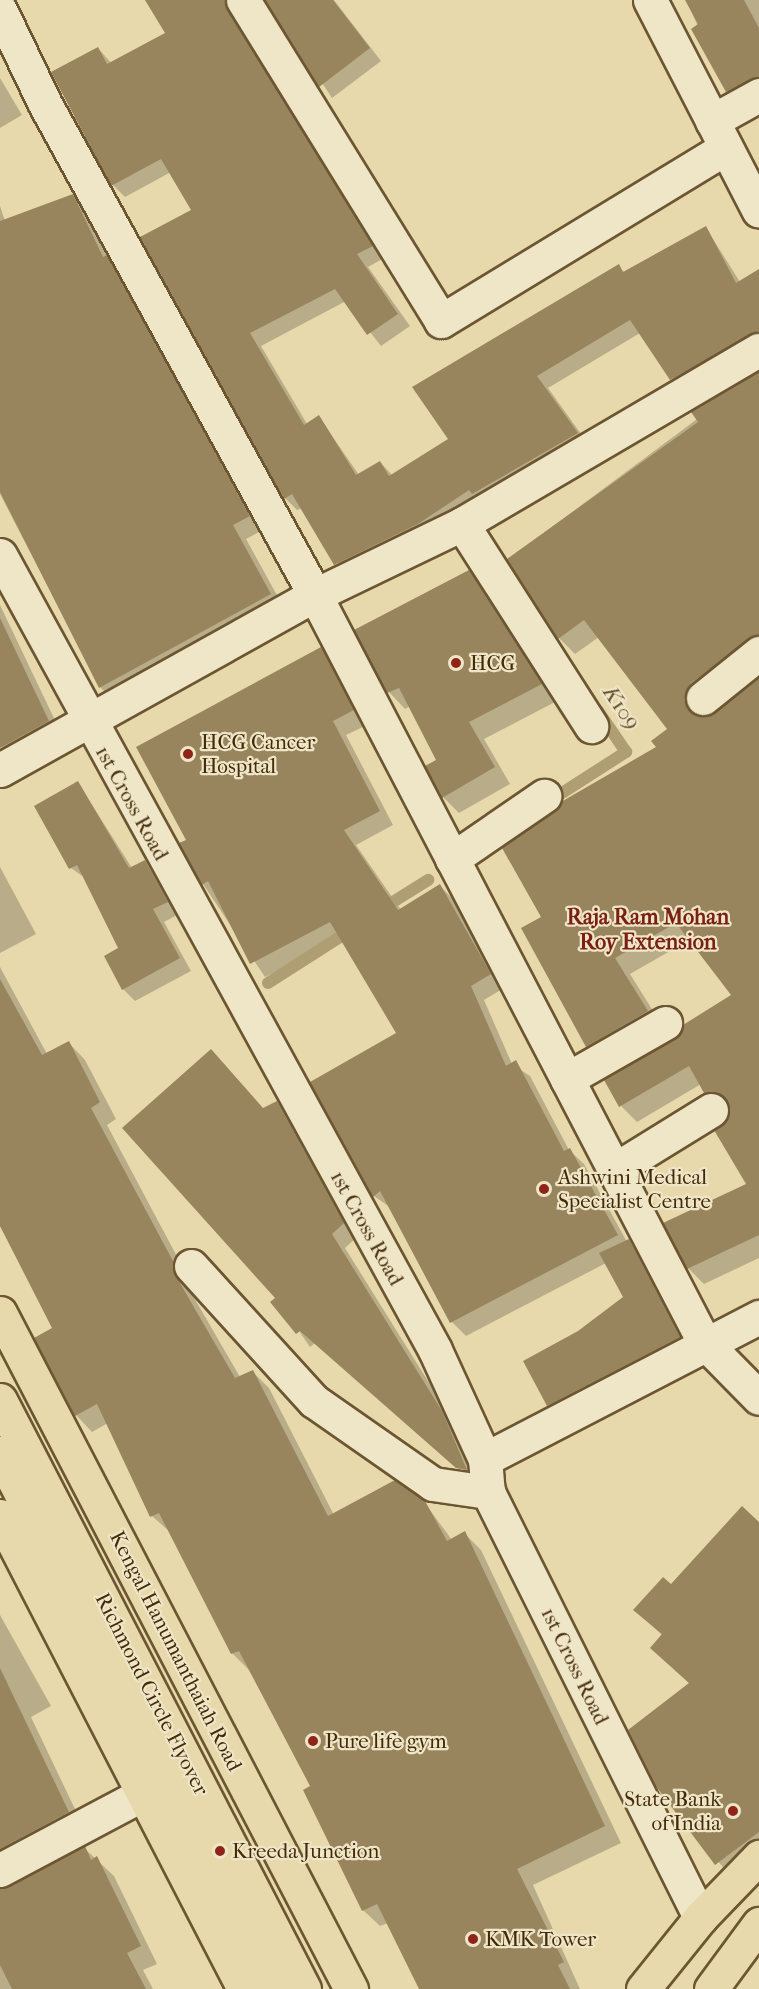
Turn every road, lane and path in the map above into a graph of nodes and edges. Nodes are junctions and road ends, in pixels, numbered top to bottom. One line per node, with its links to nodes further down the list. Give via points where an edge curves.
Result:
1 (243, 0): 5 (street, via 441,321)
2 (650, 0): 5 (street)
3 (0, 10): 10 (street, via 45,105)
4 (759, 95): 5 (street)
5 (718, 135): 6 (street)
6 (759, 211)
7 (759, 350): 8 (street)
8 (462, 524): 10 (street); 14 (street)
9 (0, 555): 13 (street, 1st Cross Road)
10 (315, 595): 13 (street); 17 (street)
11 (759, 653): 12 (street)
12 (704, 698)
13 (87, 721): 15 (street); 29 (street, 1st Cross Road, via 435,1350)
14 (591, 726)
15 (0, 770)
16 (544, 796): 17 (street)
17 (452, 859): 19 (street)
18 (665, 1023): 19 (street)
19 (567, 1079): 21 (street)
20 (711, 1110): 21 (street)
21 (614, 1170): 25 (street)
22 (190, 1266): 30 (street, via 314,1401 433,1484)
23 (0, 1313): 40 (main road, Kengal Hanumanthaiah Road)
24 (759, 1317): 25 (street)
25 (704, 1342): 26 (street); 29 (street)
26 (759, 1398)
27 (0, 1400): 39 (main road, Richmond Circle Flyover)
28 (0, 1453): 38 (main road, Richmond Circle Flyover)
29 (485, 1459): 30 (street, 1st Cross Road)
30 (488, 1491): 35 (street, 1st Cross Road)
31 (0, 1516): 32 (main road)
32 (143, 1794): 34 (street); 37 (main road)
33 (759, 1857): 35 (main road)
34 (0, 1870)
35 (700, 1918): 41 (main road)
36 (759, 1924): 42 (main road)
37 (244, 1989)
38 (276, 1989)
39 (304, 1989)
40 (351, 1989)
41 (643, 1989)
42 (711, 1989)

